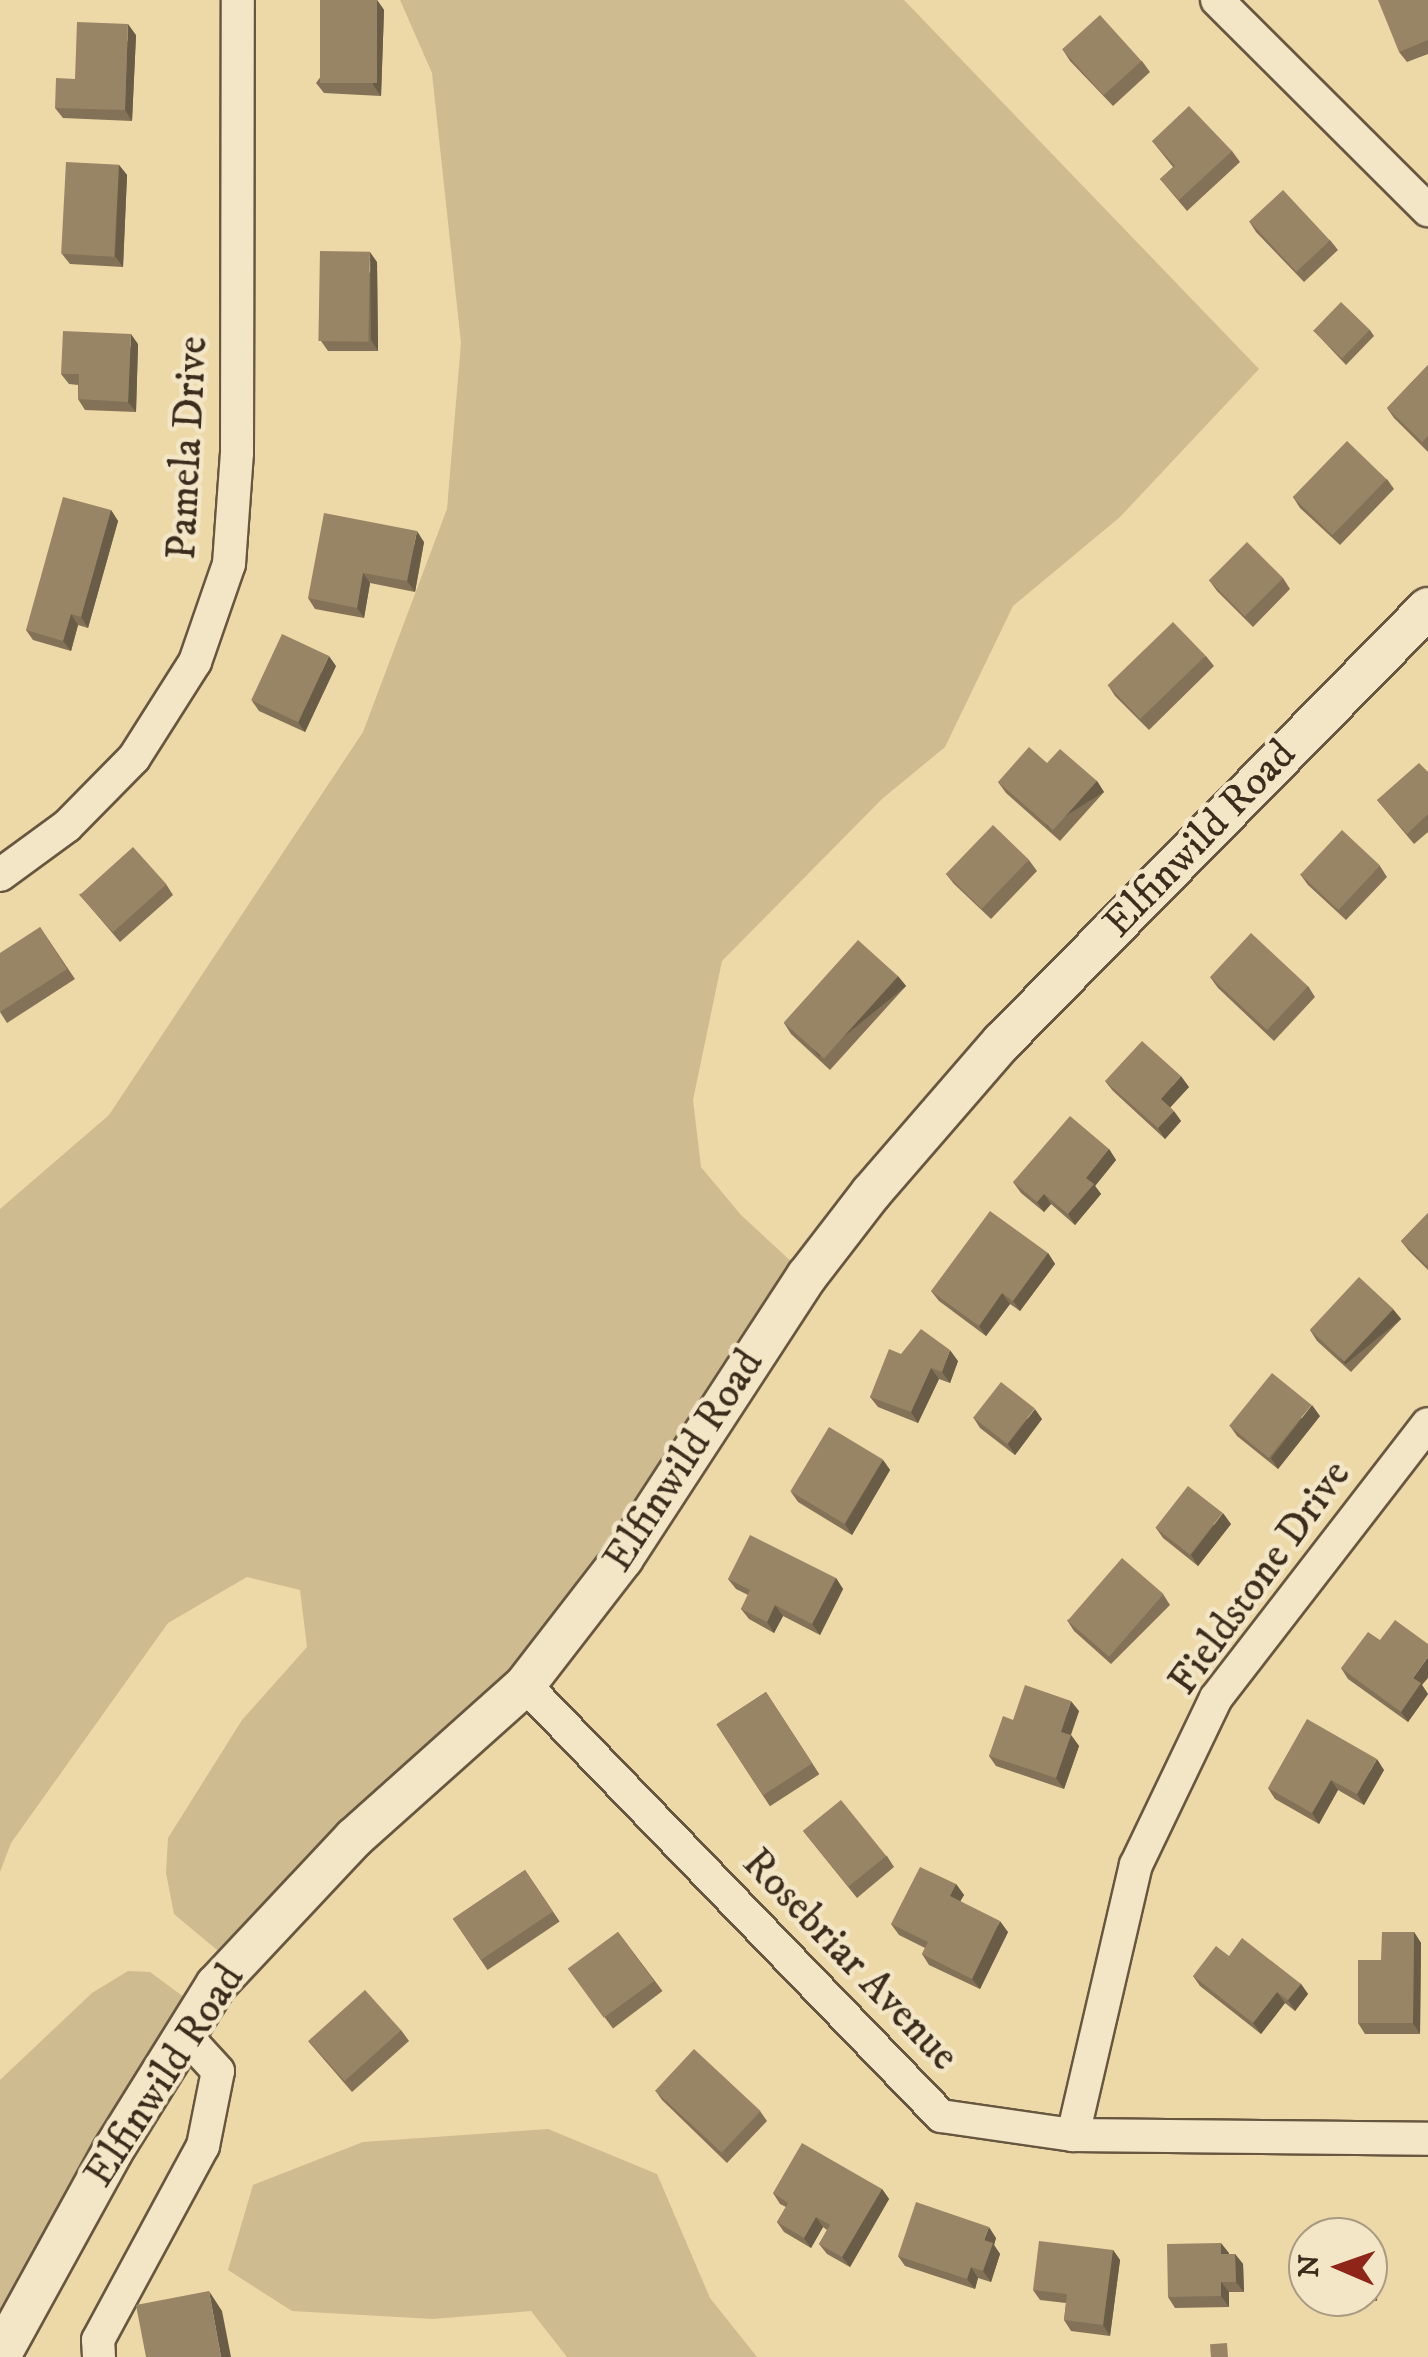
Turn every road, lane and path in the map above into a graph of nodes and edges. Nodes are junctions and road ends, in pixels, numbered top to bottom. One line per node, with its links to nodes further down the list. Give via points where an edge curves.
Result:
1 (238, 0): 5 (street, Pamela Drive, via 237,453 229,564 196,662 134,758 67,826)
2 (1218, 0): 3 (street)
3 (1428, 210)
4 (1428, 608): 7 (street, Elfinwild Road, via 1002,1042 870,1193 807,1276 623,1558)
5 (0, 874)
6 (1428, 1424): 9 (street, Fieldstone Drive, via 1216,1698 1136,1865)
7 (525, 1685): 8 (street, Elfinwild Road, via 341,1851 216,1986); 9 (street, Rosebriar Avenue, via 942,2116)
8 (184, 2034): 11 (street, Elfinwild Road); 12 (street, via 218,2071 203,2146 98,2340)
9 (1073, 2135): 10 (street, Rosebriar Avenue)
10 (1428, 2140)
11 (0, 2356)
12 (99, 2357)

